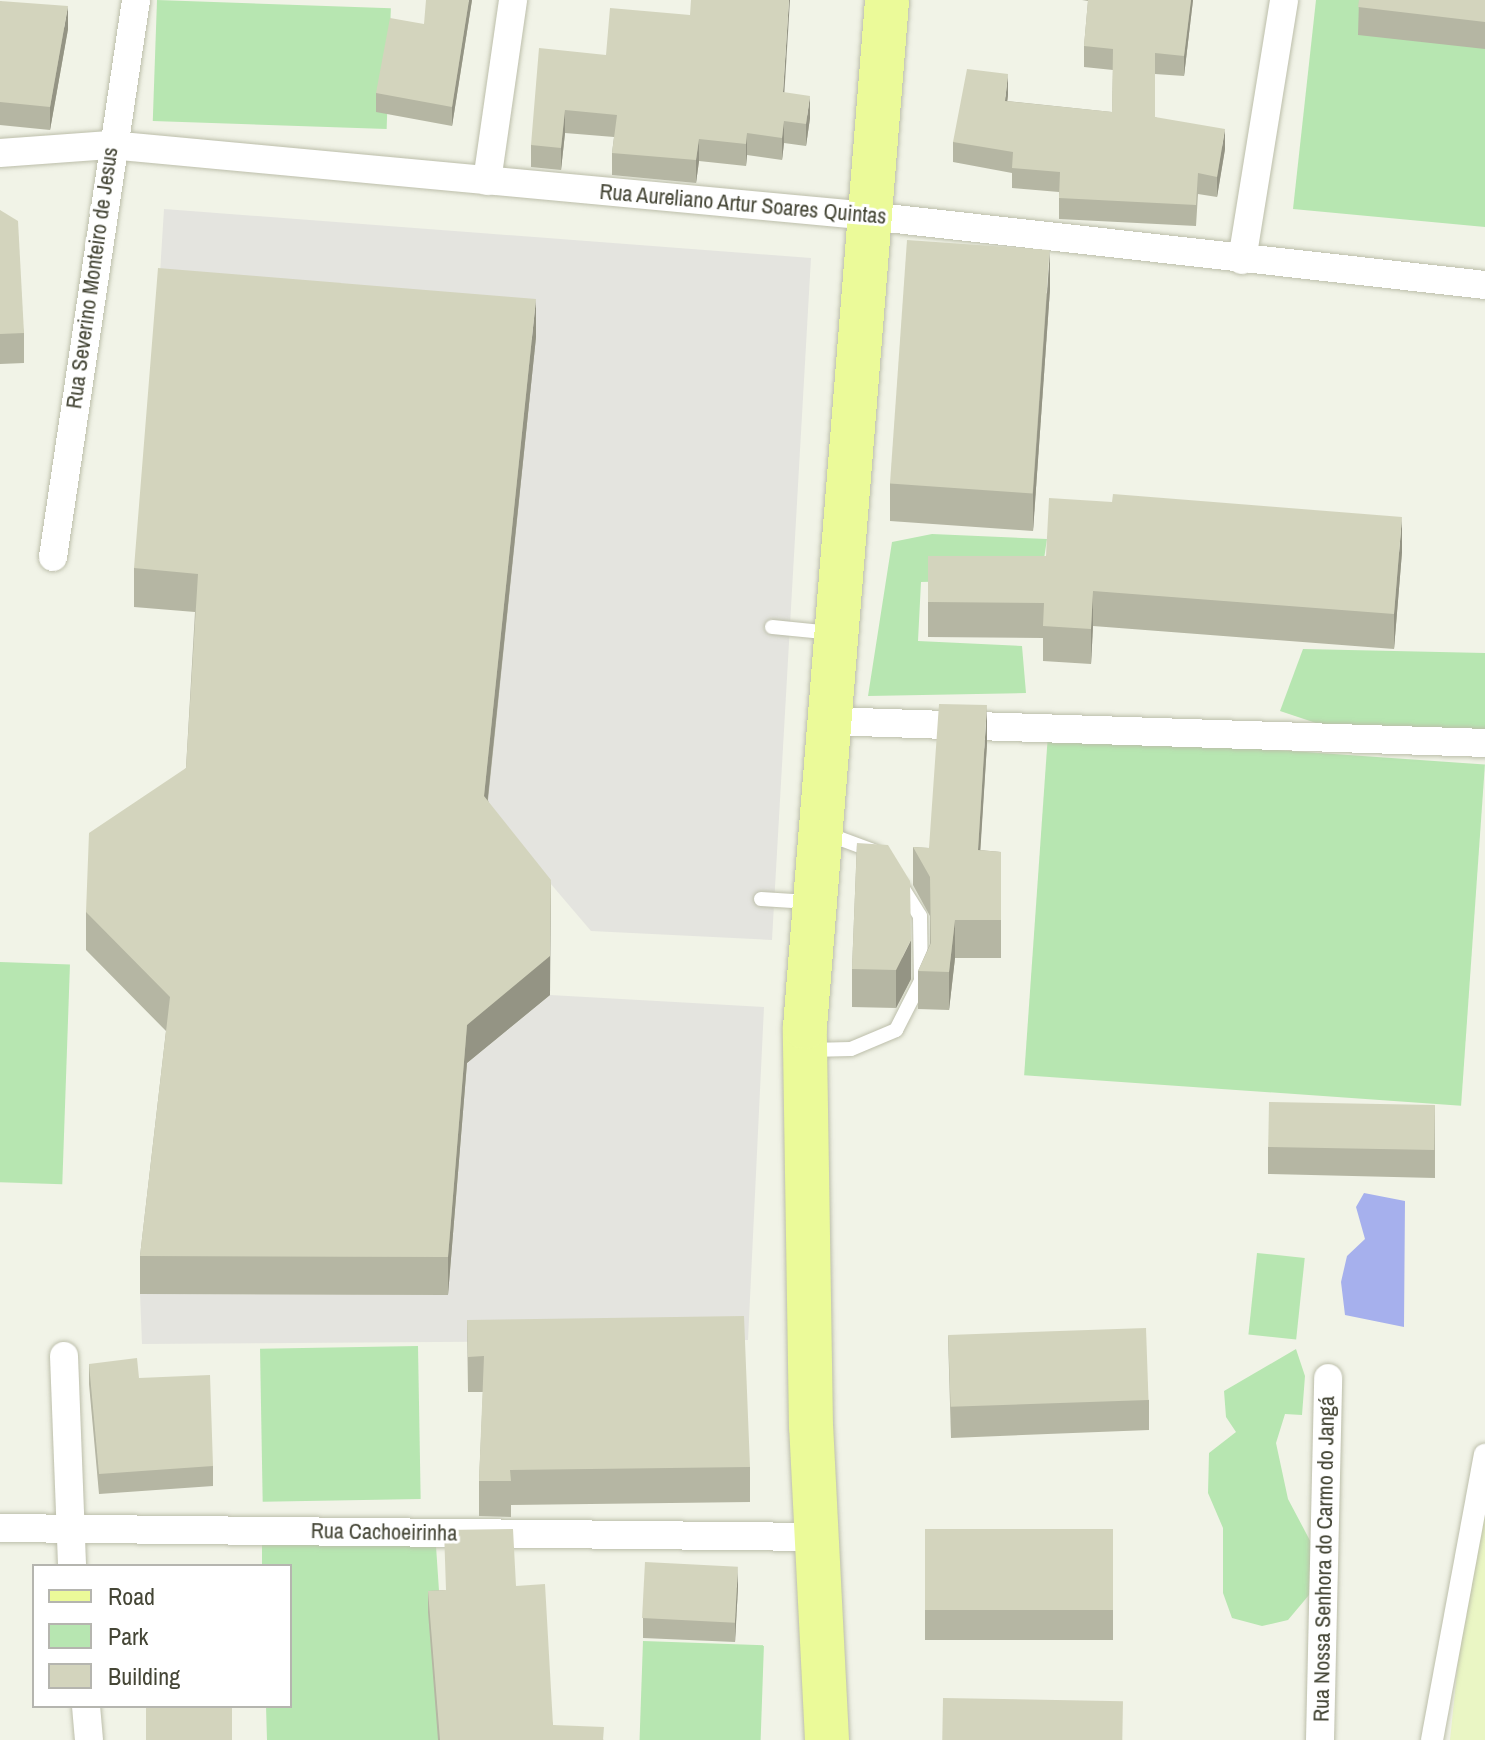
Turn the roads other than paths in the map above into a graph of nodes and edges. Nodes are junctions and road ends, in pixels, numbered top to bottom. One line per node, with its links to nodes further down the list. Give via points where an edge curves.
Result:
1 (136, 0): 5 (street, Rua Severino Monteiro de Jesus)
2 (513, 0): 7 (street)
3 (887, 0): 8 (main road)
4 (1284, 0): 9 (street)
5 (110, 145): 6 (street, Rua Aureliano Artur Soares Quintas); 7 (street, Rua Aureliano Artur Soares Quintas); 11 (street, Rua Severino Monteiro de Jesus)
6 (0, 153)
7 (487, 181): 8 (street, Rua Aureliano Artur Soares Quintas)
8 (869, 216): 9 (street, Rua Aureliano Artur Soares Quintas); 13 (main road)
9 (1242, 260): 10 (street, Rua Aureliano Artur Soares Quintas)
10 (1485, 285)
11 (53, 557)
12 (772, 627): 13 (lane)
13 (834, 633): 14 (main road)
14 (827, 721): 15 (street); 16 (main road)
15 (1485, 743)
16 (819, 832): 18 (main road); 19 (lane, via 852,837 883,857 920,916 921,981 896,1030 851,1049)
17 (761, 899): 18 (lane)
18 (814, 902): 19 (main road)
19 (806, 1050): 25 (main road)
20 (64, 1356): 24 (street)
21 (1328, 1378): 30 (street, Rua Nossa Senhora do Carmo do Jangá)
22 (1485, 1455): 31 (street)
23 (0, 1528): 24 (street, Rua Cachoeirinha)
24 (69, 1528): 25 (street, Rua Cachoeirinha); 26 (street)
25 (816, 1537): 29 (main road)
26 (72, 1564)
27 (86, 1708): 28 (street)
28 (89, 1740)
29 (827, 1740)
30 (1320, 1740)
31 (1432, 1740)

